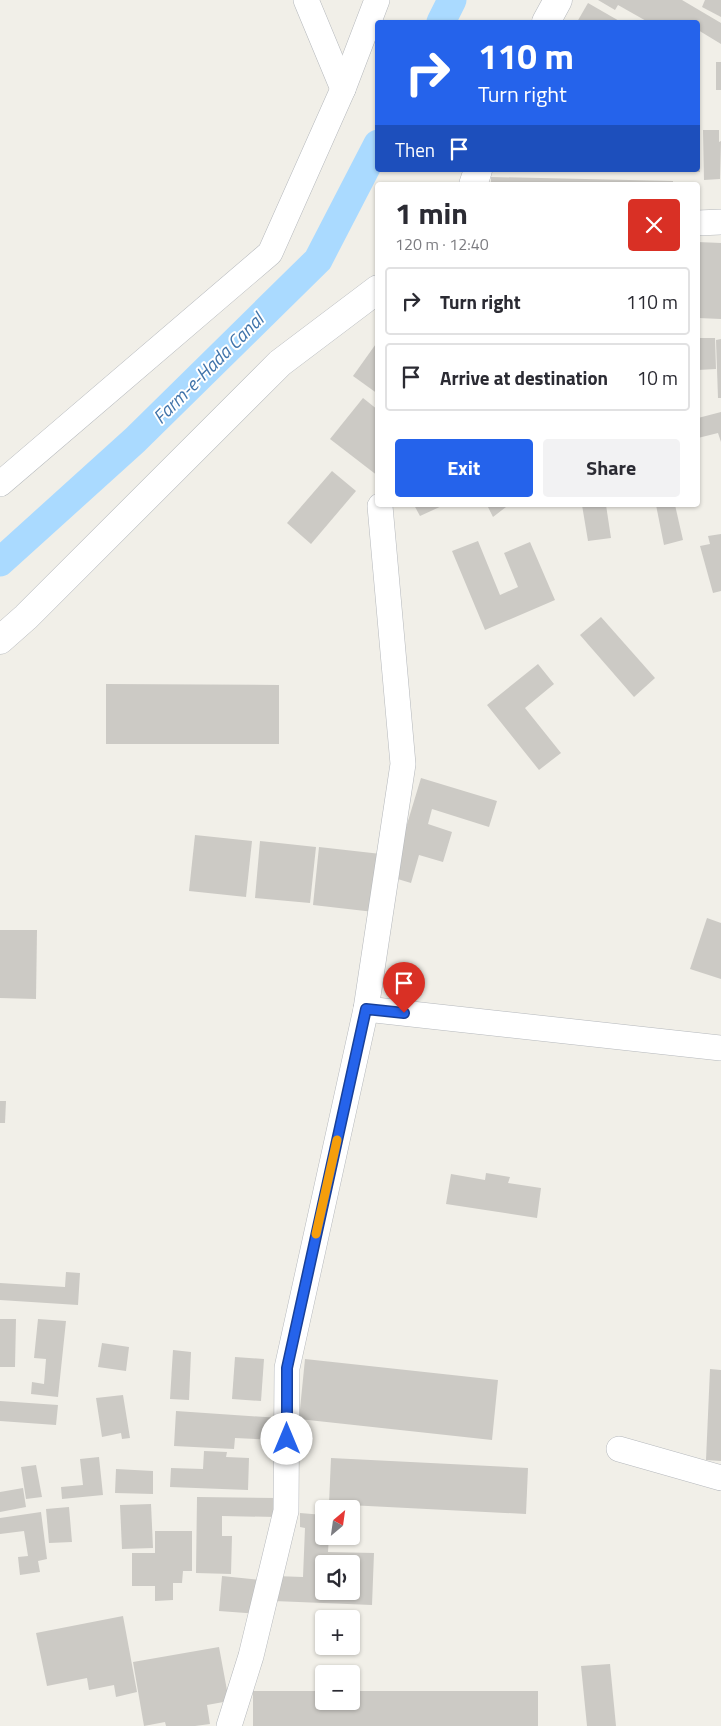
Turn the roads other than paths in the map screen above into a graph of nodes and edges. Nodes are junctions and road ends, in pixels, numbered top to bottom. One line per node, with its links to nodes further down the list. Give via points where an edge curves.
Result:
1 (306, 0): 5 (street)
2 (377, 0): 5 (street)
3 (558, 0): 4 (street)
4 (547, 20)
5 (343, 89): 9 (street, via 270,253)
6 (721, 222): 7 (street)
7 (700, 223)
8 (375, 291): 11 (street, via 280,364 26,618)
9 (0, 484)
10 (380, 507): 12 (street, via 403,764)
11 (0, 640)
12 (366, 1009): 13 (street); 16 (street, via 287,1368 286,1511 251,1656)
13 (721, 1048)
14 (619, 1449): 15 (street)
15 (721, 1478)
16 (229, 1726)

